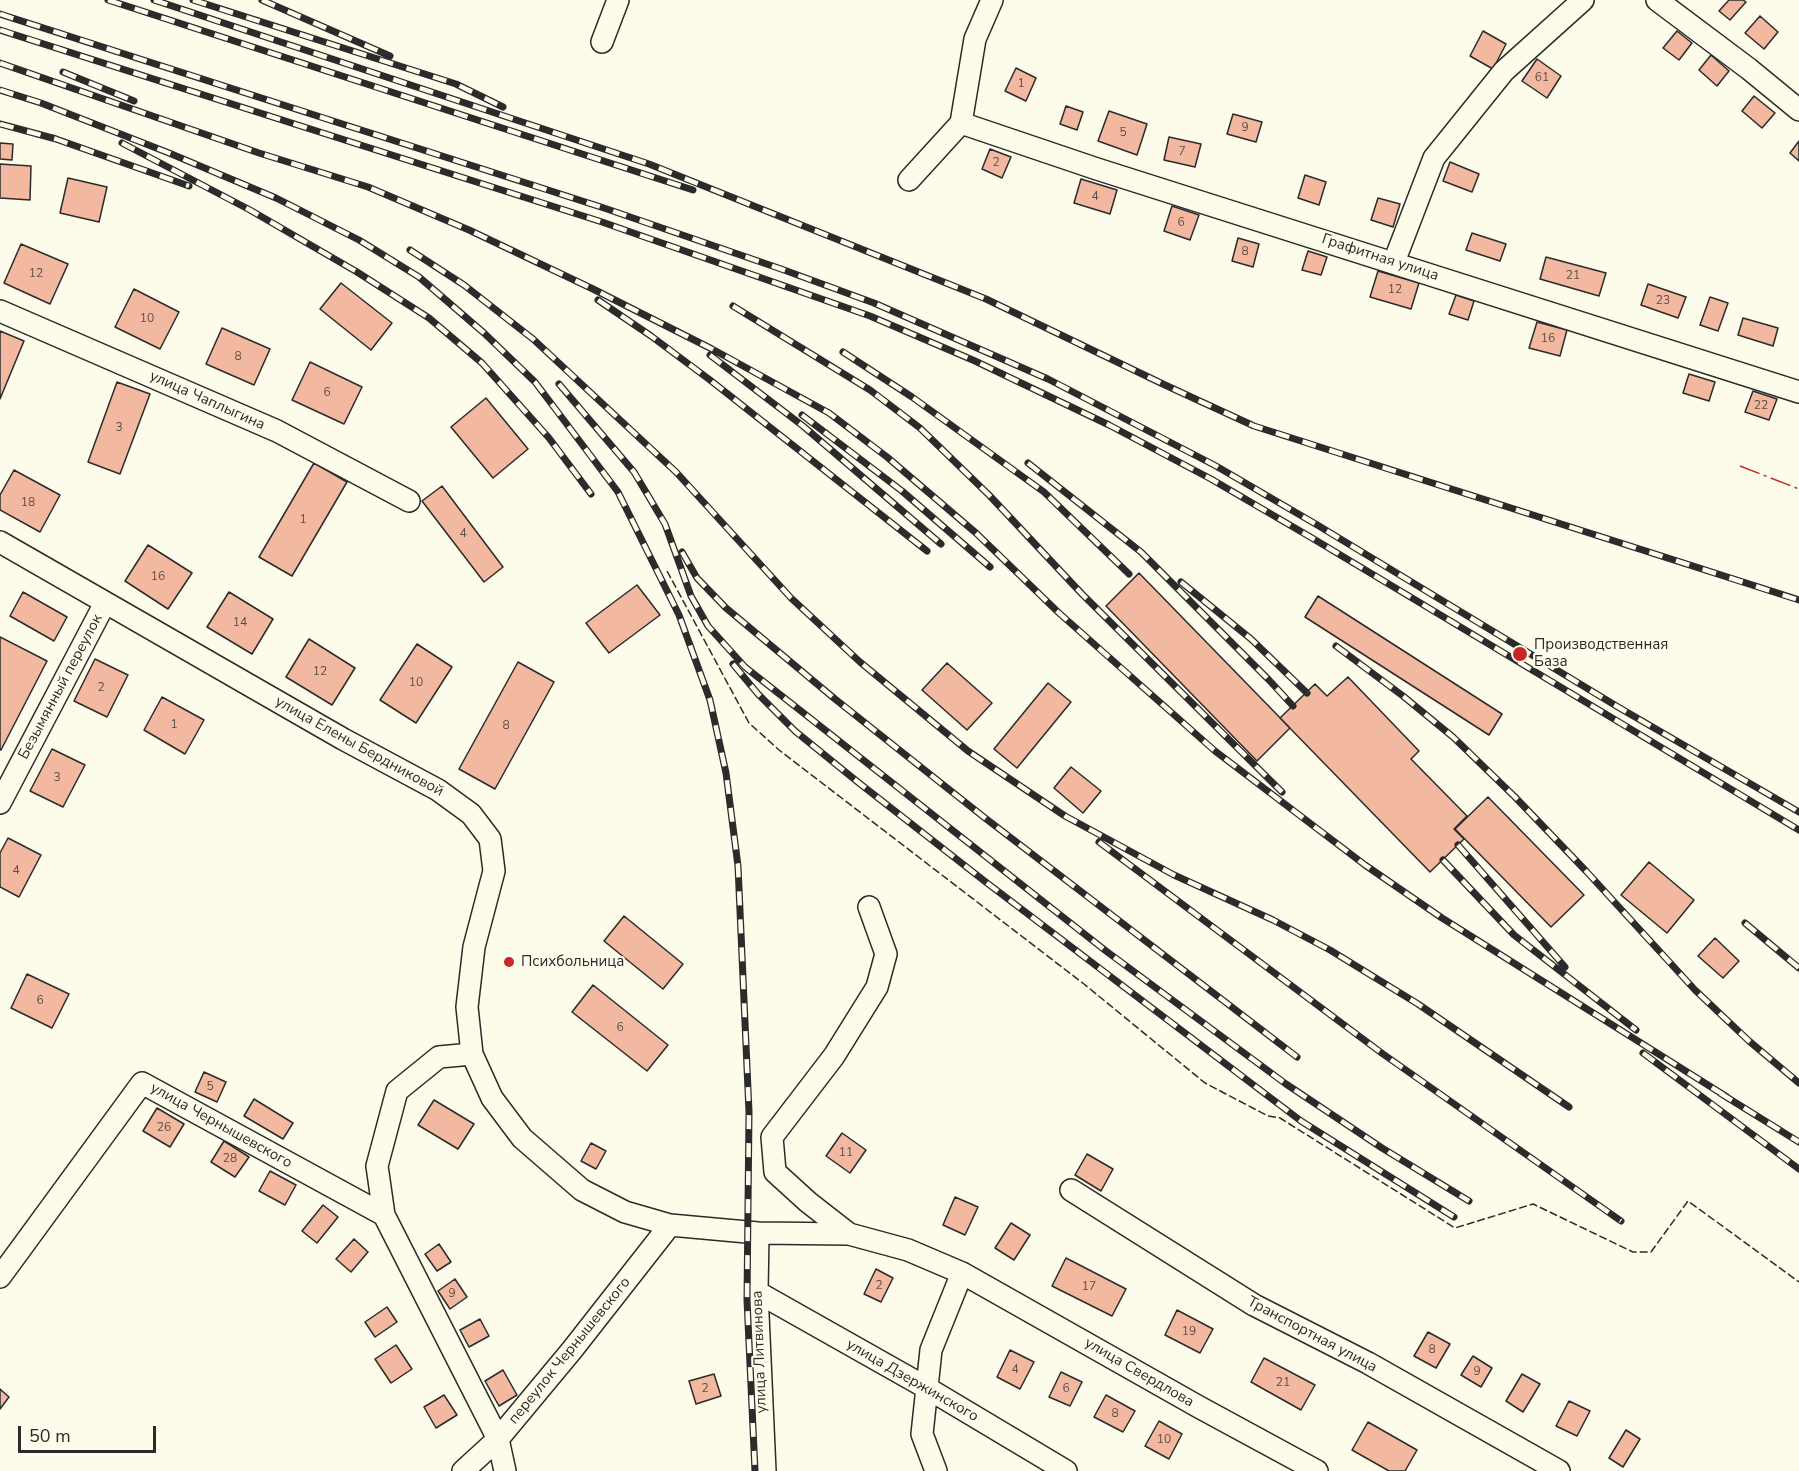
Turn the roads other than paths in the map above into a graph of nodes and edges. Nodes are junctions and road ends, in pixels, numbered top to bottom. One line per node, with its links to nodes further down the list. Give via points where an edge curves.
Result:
1 (618, 0): 5 (street)
2 (992, 0): 7 (street, via 975,39)
3 (1583, 0): 9 (street, via 1504,71 1434,158)
4 (1657, 0): 6 (street)
5 (602, 42)
6 (1799, 110)
7 (961, 123): 8 (street); 9 (street, Графитная улица)
8 (909, 180)
9 (1394, 262): 11 (street, Графитная улица)
10 (0, 311): 12 (street, улица Чаплыгина, via 277,431)
11 (1799, 392)
12 (409, 501)
13 (0, 542): 14 (street, улица Елены Бердниковой)
14 (105, 603): 15 (street, Безымянный переулок); 18 (street, улица Елены Бердниковой, via 438,790 471,814 490,839 494,872 474,947 467,1007)
15 (7, 771): 16 (street, Безымянный переулок)
16 (0, 803)
17 (869, 907): 23 (street, via 886,954 876,987 834,1056 772,1137 775,1172)
18 (472, 1054): 20 (street, via 438,1057 397,1091 377,1166); 21 (street, улица Елены Бердниковой, via 492,1098 522,1138 582,1190 625,1212)
19 (1071, 1190): 35 (street, Транспортная улица, via 1254,1305 1368,1363)
20 (384, 1215): 25 (street, улица Чернышевского, via 142,1083); 28 (street)
21 (670, 1225): 22 (street, улица Елены Бердниковой); 28 (street, переулок Чернышевского)
22 (758, 1233): 23 (street, улица Елены Бердниковой); 26 (street, улица Литвинова)
23 (849, 1234): 24 (street, улица Елены Бердниковой, via 908,1250)
24 (962, 1274): 27 (street, via 931,1350); 34 (street, улица Свердлова)
25 (0, 1277)
26 (757, 1292): 27 (street, улица Дзержинского); 31 (street, улица Литвинова)
27 (927, 1388): 32 (street, via 922,1434); 33 (street, улица Дзержинского)
28 (498, 1439): 29 (street, переулок Чернышевского); 30 (street)
29 (463, 1471)
30 (506, 1471)
31 (765, 1471)
32 (936, 1471)
33 (1066, 1471)
34 (1317, 1471)
35 (1559, 1471)

